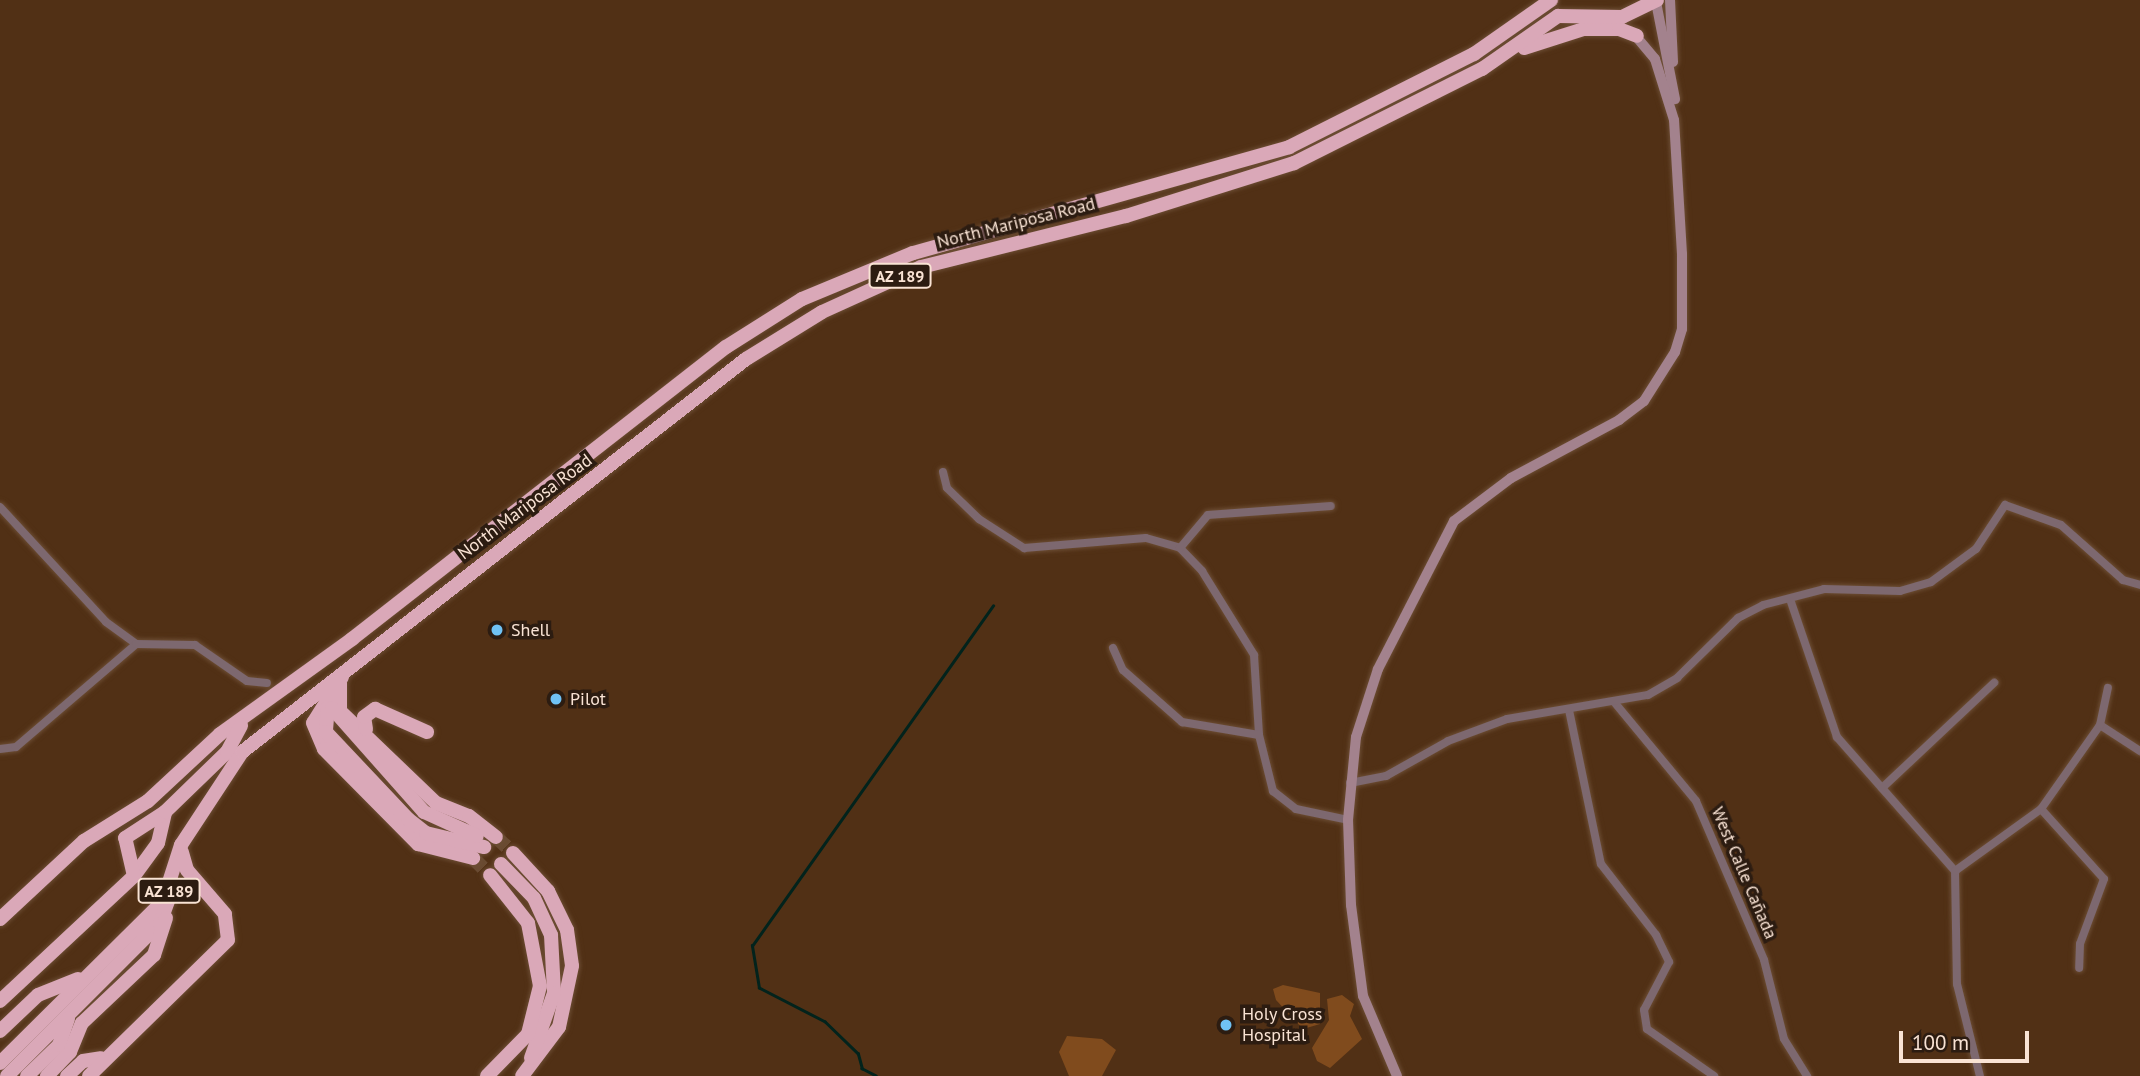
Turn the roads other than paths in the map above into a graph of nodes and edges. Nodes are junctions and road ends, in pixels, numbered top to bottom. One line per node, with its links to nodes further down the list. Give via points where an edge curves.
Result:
1 (1551, 0): 22 (highway, North Mariposa Road / AZ 189, via 1474,54 1289,147 913,253 802,299 726,347)
2 (1592, 0): 4 (highway)
3 (1661, 1): 4 (highway, North Mariposa Road / AZ 189); 7 (street)
4 (1613, 16): 5 (street); 6 (highway, North Mariposa Road / AZ 189, via 1558,16)
5 (1637, 36): 6 (highway, via 1619,29 1566,31); 7 (street, via 1663,75)
6 (1482, 69): 16 (highway, North Mariposa Road / AZ 189, via 1294,163 1126,216 921,267 822,312 746,359)
7 (1674, 120): 33 (street, via 1682,254 1682,328 1675,352 1644,401 1619,420 1511,478 1454,521 1378,669 1362,713)
8 (943, 472): 11 (street, via 947,488 979,519 1024,548 1146,538)
9 (1331, 506): 11 (street, via 1208,515)
10 (0, 507): 14 (street, via 106,622)
11 (1180, 548): 30 (street, via 1202,571 1254,655)
12 (2140, 585): 13 (street, via 2123,580 2061,524 2010,504 1968,556 1931,582 1900,591 1824,589)
13 (1790, 599): 21 (street, via 1738,618 1661,688); 34 (street, via 1837,737)
14 (136, 643): 17 (street, via 195,645 247,681); 31 (street, via 16,747)
15 (1113, 648): 30 (street, via 1123,670 1182,722)
16 (354, 663): 20 (highway); 20 (highway); 25 (highway, North Mariposa Road / AZ 189)
17 (267, 683)
18 (1994, 683): 34 (street)
19 (2108, 688): 26 (street)
20 (331, 703): 28 (highway); 40 (highway, via 430,807 467,821); 40 (highway, via 313,723 317,739 401,830 418,844)
21 (1615, 703): 23 (street); 73 (street, West Calle Cañada, via 1696,801 1764,960 1784,1040)
22 (266, 705): 24 (highway, AZ 189); 25 (highway)
23 (1569, 710): 33 (street, via 1476,729 1386,776); 72 (street, via 1601,864 1656,935 1669,962 1644,1010 1647,1029)
24 (253, 715): 27 (highway, AZ 189); 37 (highway, AZ 189, via 220,734)
25 (278, 720): 39 (highway, AZ 189, via 223,774)
26 (2100, 725): 32 (street); 35 (street)
27 (241, 726): 36 (highway, AZ 189, via 227,752); 37 (highway, AZ 189, via 156,807)
28 (366, 729): 29 (highway, via 363,718 376,709); 40 (highway, via 436,803 469,816)
29 (427, 732)
30 (1259, 735): 38 (street, via 1266,778 1280,800 1304,813)
31 (0, 749)
32 (2140, 751)
33 (1350, 783): 38 (street)
34 (1882, 788): 42 (street)
35 (2040, 809): 42 (street); 48 (street, via 2104,880 2080,944)
36 (165, 812): 43 (highway, AZ 189, via 158,843); 43 (highway, AZ 189, via 125,838)
37 (125, 816): 46 (highway, AZ 189, via 84,841)
38 (1348, 820): 71 (street, via 1363,996)
39 (181, 845): 44 (highway, AZ 189); 57 (highway, AZ 189, via 187,870 225,914 228,940)
40 (483, 846)
41 (501, 864): 69 (highway, via 537,952 540,986 528,1034); 70 (highway, via 534,898 551,935 554,993 535,1053); 70 (highway, via 548,891 567,930 572,966 559,1027)
42 (1955, 871): 74 (street, via 1957,984)
43 (134, 876): 51 (highway, AZ 189)
44 (173, 884): 45 (highway, AZ 189); 47 (highway, AZ 189, via 163,901)
45 (166, 916): 52 (highway, AZ 189); 54 (highway, AZ 189, via 154,955 82,1023)
46 (0, 919)
47 (94, 968): 49 (highway, AZ 189); 58 (highway, AZ 189)
48 (2079, 968)
49 (75, 980): 50 (highway, AZ 189); 56 (highway, AZ 189)
50 (59, 987): 53 (highway, AZ 189, via 31,1000); 55 (highway, AZ 189)
51 (0, 1002)
52 (70, 1014): 59 (highway, AZ 189, via 51,1020); 60 (highway, AZ 189); 61 (highway, AZ 189); 62 (highway, AZ 189, via 59,1045)
53 (0, 1031)
54 (77, 1040): 63 (highway, AZ 189); 64 (highway, AZ 189); 65 (highway, AZ 189, via 72,1059)
55 (0, 1041)
56 (0, 1053)
57 (107, 1055): 66 (highway, AZ 189, via 83,1061); 67 (highway, AZ 189); 68 (highway, AZ 189)
58 (0, 1063)
59 (0, 1073)
60 (7, 1076)
61 (17, 1076)
62 (27, 1076)
63 (37, 1076)
64 (47, 1076)
65 (57, 1076)
66 (67, 1076)
67 (78, 1076)
68 (89, 1076)
69 (487, 1076)
70 (521, 1076)
71 (1396, 1076)
72 (1714, 1076)
73 (1807, 1076)
74 (1980, 1076)

